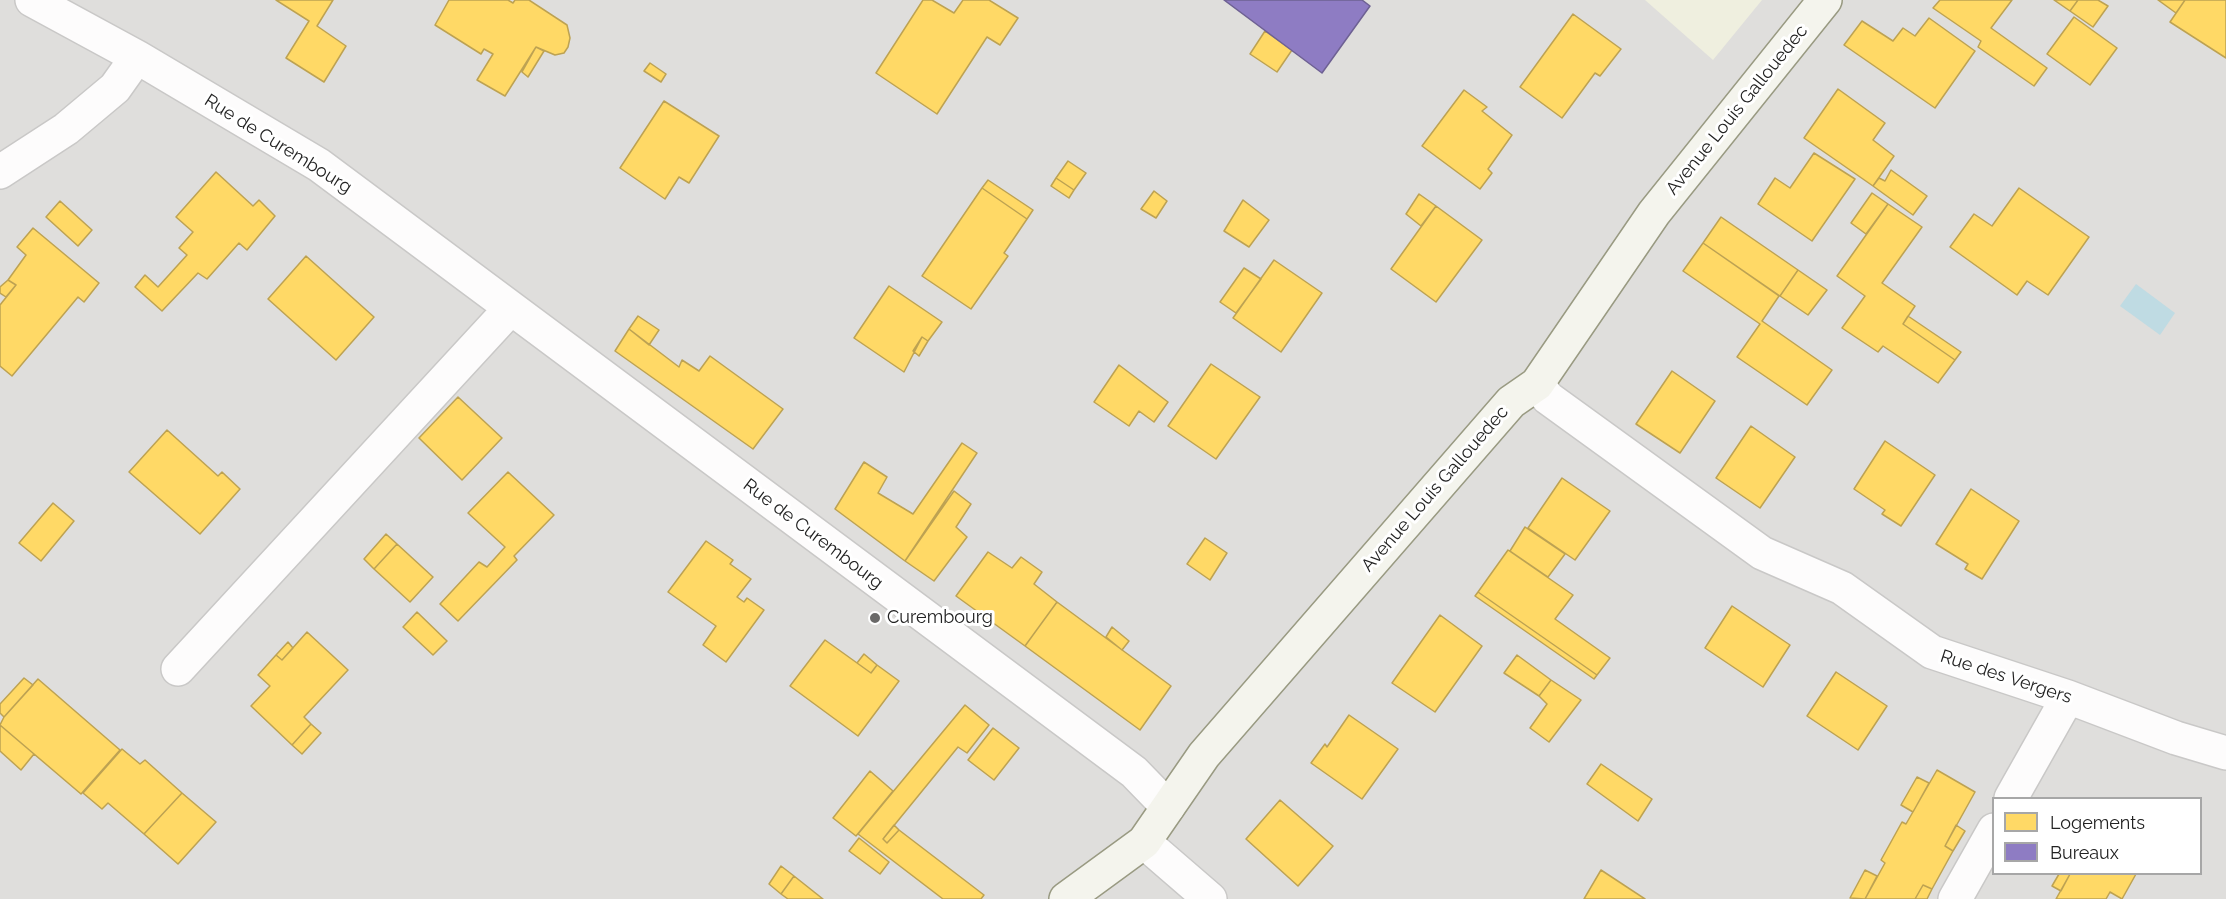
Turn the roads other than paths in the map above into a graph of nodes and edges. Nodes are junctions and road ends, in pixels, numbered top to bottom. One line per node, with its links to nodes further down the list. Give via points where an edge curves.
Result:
1 (32, 0): 3 (street, Rue de Curembourg)
2 (1825, 0): 6 (main road, Avenue Louis Gallouedec, via 1654,213)
3 (138, 57): 4 (street, via 115,88 75,122); 5 (street, Rue de Curembourg, via 319,165)
4 (0, 172)
5 (511, 308): 7 (street); 11 (street, Rue de Curembourg, via 1134,772)
6 (1537, 384): 8 (street, Rue des Vergers, via 1548,398 1762,553 1842,588 1932,652); 11 (main road, Avenue Louis Gallouedec, via 1511,402 1383,548 1204,755)
7 (178, 669)
8 (2068, 697): 9 (street, Rue des Vergers); 10 (street)
9 (2226, 753)
10 (2012, 797)
11 (1168, 807): 13 (main road, Avenue Louis Gallouedec)
12 (1992, 834): 16 (street)
13 (1144, 842): 14 (main road, Avenue Louis Gallouedec); 15 (street)
14 (1066, 899)
15 (1210, 899)
16 (1955, 899)

